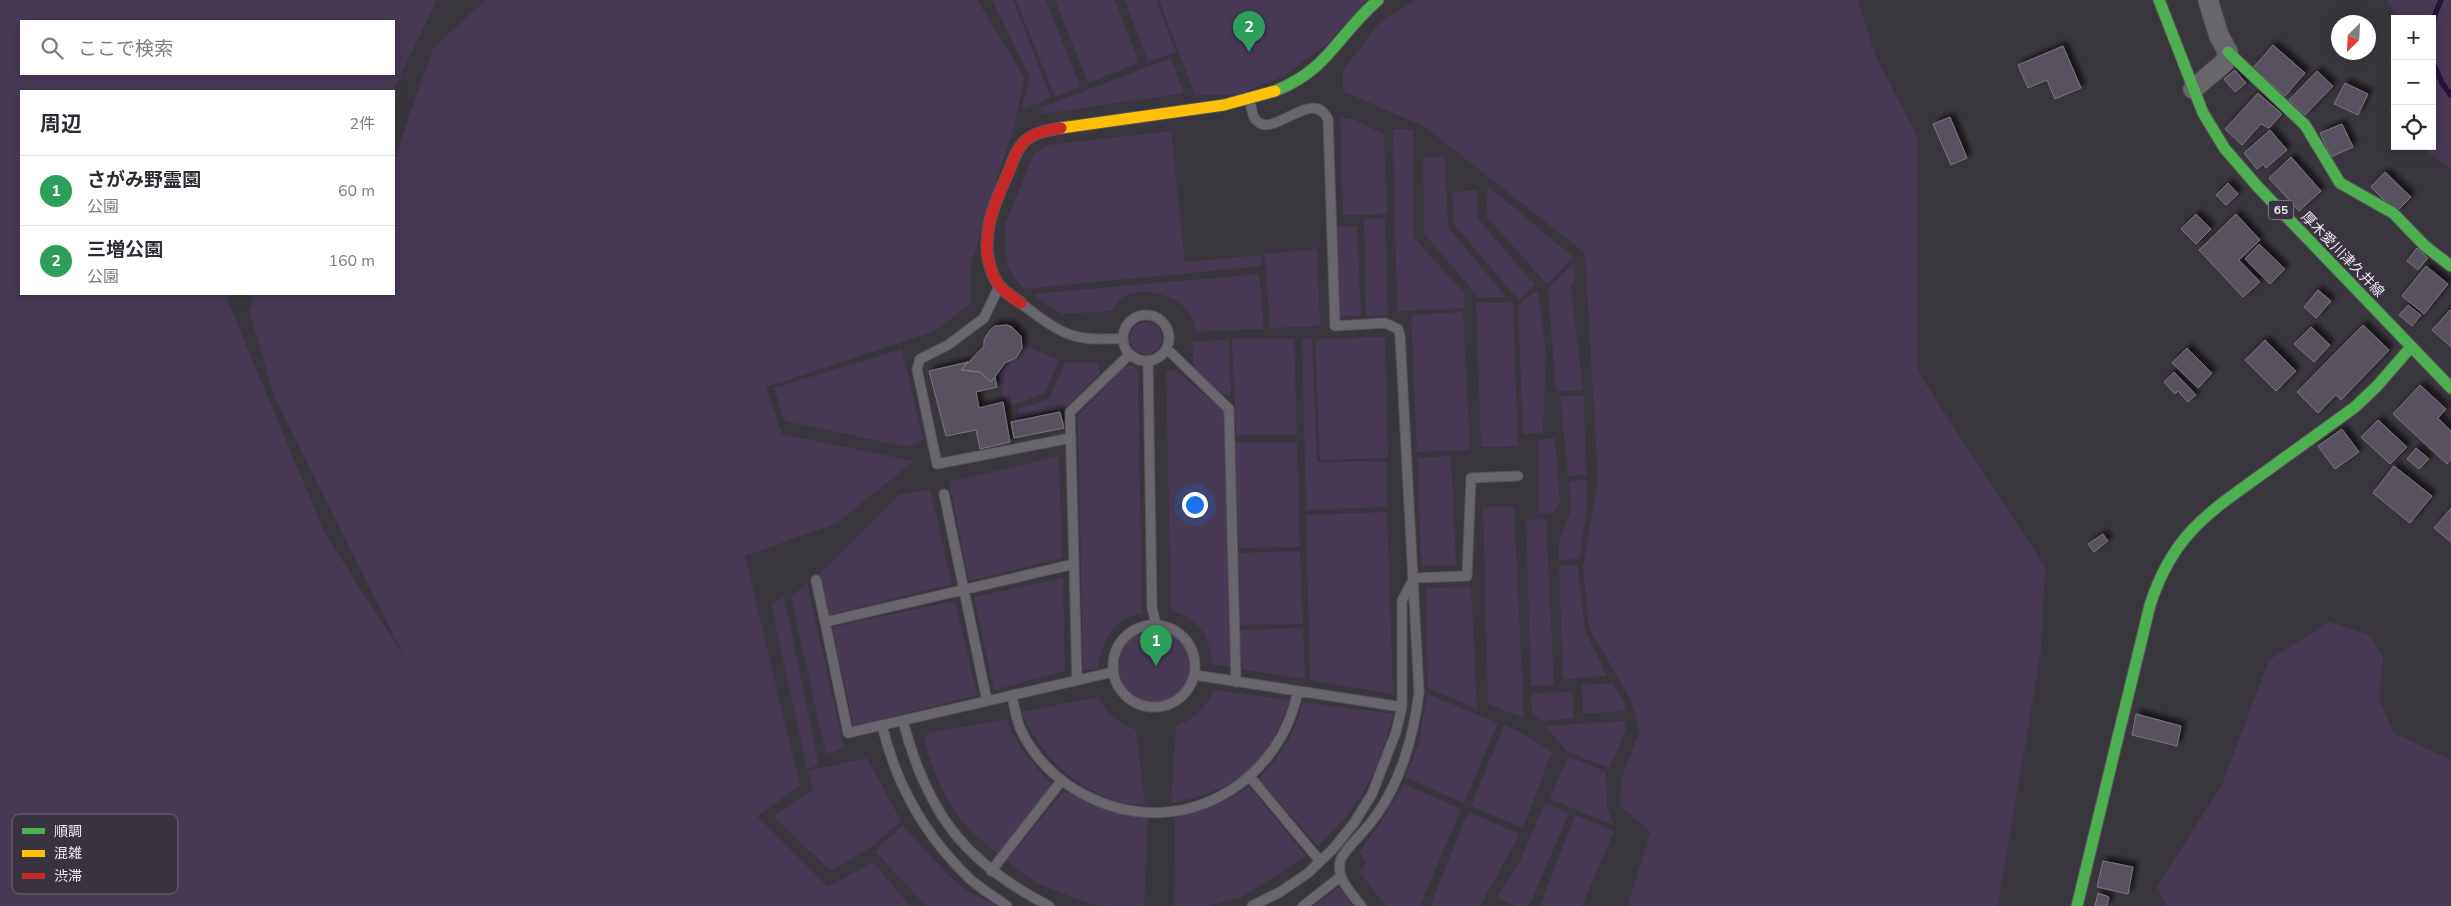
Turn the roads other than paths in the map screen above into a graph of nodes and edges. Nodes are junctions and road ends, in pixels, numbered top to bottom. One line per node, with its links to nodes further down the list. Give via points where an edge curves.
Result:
1 (1378, 0): 6 (street, via 1355,22 1322,64 1297,80)
2 (2159, 0): 5 (street, 厚木愛川津久井線 / 65)
3 (2208, 0): 4 (street, via 2219,36)
4 (2228, 52): 5 (street, via 2224,62); 7 (street, via 2306,125 2340,183 2393,213 2425,246)
5 (2193, 89): 11 (street, 厚木愛川津久井線 / 65, via 2214,133 2238,165)
6 (1250, 100): 8 (street, via 1053,129 1024,142 998,196 988,234 989,265); 20 (lane, via 1255,120 1261,124 1269,125 1316,108 1325,112 1328,119 1335,326 1385,323 1398,328)
7 (2451, 266)
8 (1000, 286): 9 (street); 16 (lane, via 984,318 948,345 924,356 918,364 937,464)
9 (1021, 304): 10 (lane, via 1049,324 1072,335)
10 (1123, 338): 12 (lane, via 1126,327 1134,318 1146,315 1157,318 1166,326 1170,337); 13 (lane)
11 (2411, 347): 15 (street, 厚木愛川津久井線 / 65); 45 (street, via 2355,407 2204,516 2168,560 2150,605)
12 (1167, 349): 14 (lane, via 1159,358); 28 (lane, via 1229,409)
13 (1130, 354): 14 (lane, via 1138,360); 16 (lane, via 1070,412)
14 (1148, 361): 24 (lane, via 1152,608)
15 (2451, 388)
16 (1071, 438): 19 (lane)
17 (1518, 476): 20 (lane, via 1470,478 1466,576)
18 (944, 494): 22 (lane)
19 (1074, 564): 22 (lane); 27 (lane)
20 (1414, 578): 32 (lane, via 1402,601); 39 (lane, via 1418,692 1415,722 1391,789 1376,816 1341,860)
21 (816, 580): 23 (lane)
22 (964, 590): 23 (lane); 31 (lane)
23 (825, 622): 34 (lane, via 848,733)
24 (1156, 624): 25 (lane, via 1136,628 1120,642); 26 (lane, via 1179,632 1188,641 1196,663)
25 (1113, 672): 26 (lane, via 1128,698 1142,705 1158,707 1186,694); 27 (lane)
26 (1195, 675): 28 (lane)
27 (1077, 680): 30 (lane)
28 (1236, 682): 29 (lane)
29 (1298, 691): 32 (lane); 35 (lane, via 1284,735 1269,758)
30 (1012, 695): 31 (lane); 36 (lane, via 1020,727 1033,751)
31 (988, 701): 33 (lane)
32 (1402, 706): 37 (lane, via 1388,755 1372,794 1354,823)
33 (903, 721): 34 (lane); 38 (lane, via 927,792 966,847)
34 (882, 725): 40 (lane, via 889,756 909,802 937,844 971,880)
35 (1250, 777): 36 (lane, via 1228,793 1203,804 1158,813 1122,809 1096,801); 37 (lane)
36 (1062, 780): 38 (lane)
37 (1320, 861): 42 (lane, via 1280,892)
38 (991, 871): 41 (lane, via 1019,891)
39 (1340, 877): 43 (lane); 44 (lane)
40 (1007, 906)
41 (1049, 906)
42 (1252, 906)
43 (1303, 906)
44 (1361, 906)
45 (2076, 906)

